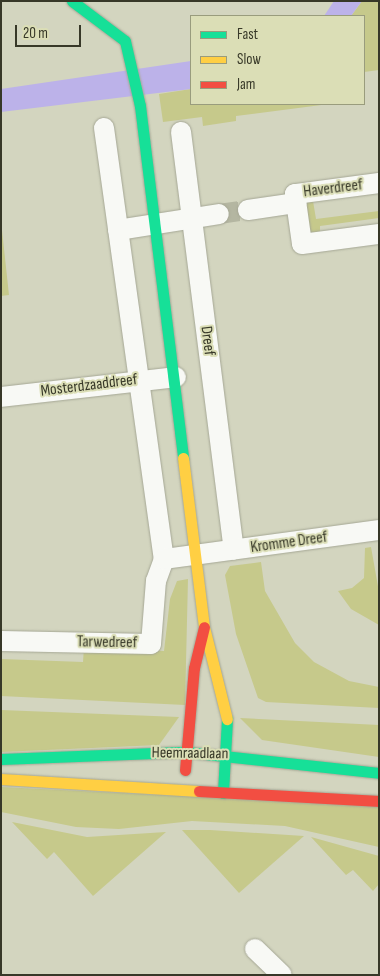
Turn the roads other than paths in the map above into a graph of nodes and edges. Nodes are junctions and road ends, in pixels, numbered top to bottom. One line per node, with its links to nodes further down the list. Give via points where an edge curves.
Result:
1 (72, 1): 9 (street, via 125,41 140,106)
2 (104, 128): 10 (street)
3 (181, 132): 8 (street, Dreef)
4 (379, 183): 5 (street, Haverdreef, via 295,194)
5 (296, 202): 6 (street, Haverdreef); 11 (street, Haverdreef, via 302,244)
6 (248, 210)
7 (219, 214): 8 (street)
8 (191, 218): 9 (street); 16 (street, Dreef)
9 (155, 223): 10 (street); 12 (street)
10 (118, 230): 13 (street)
11 (379, 234)
12 (176, 377): 13 (street, Mosterdzaaddreef); 17 (street)
13 (139, 380): 14 (street, Mosterdzaaddreef); 18 (street)
14 (1, 396)
15 (379, 530): 16 (street, Kromme Dreef)
16 (234, 550): 17 (street, Kromme Dreef)
17 (199, 556): 18 (street); 19 (street)
18 (164, 559): 20 (street, Tarwedreef, via 156,581 151,644)
19 (204, 627): 21 (street, via 194,668); 22 (street, via 227,712)
20 (1, 641)
21 (187, 752): 22 (street, Heemraadlaan); 23 (street, Heemraadlaan); 26 (street)
22 (225, 754): 24 (street, Heemraadlaan); 27 (street)
23 (1, 759)
24 (379, 773)
25 (1, 779): 26 (street)
26 (183, 791): 27 (street)
27 (223, 793): 28 (street)
28 (379, 802)
29 (255, 949): 30 (street)
30 (282, 975)

